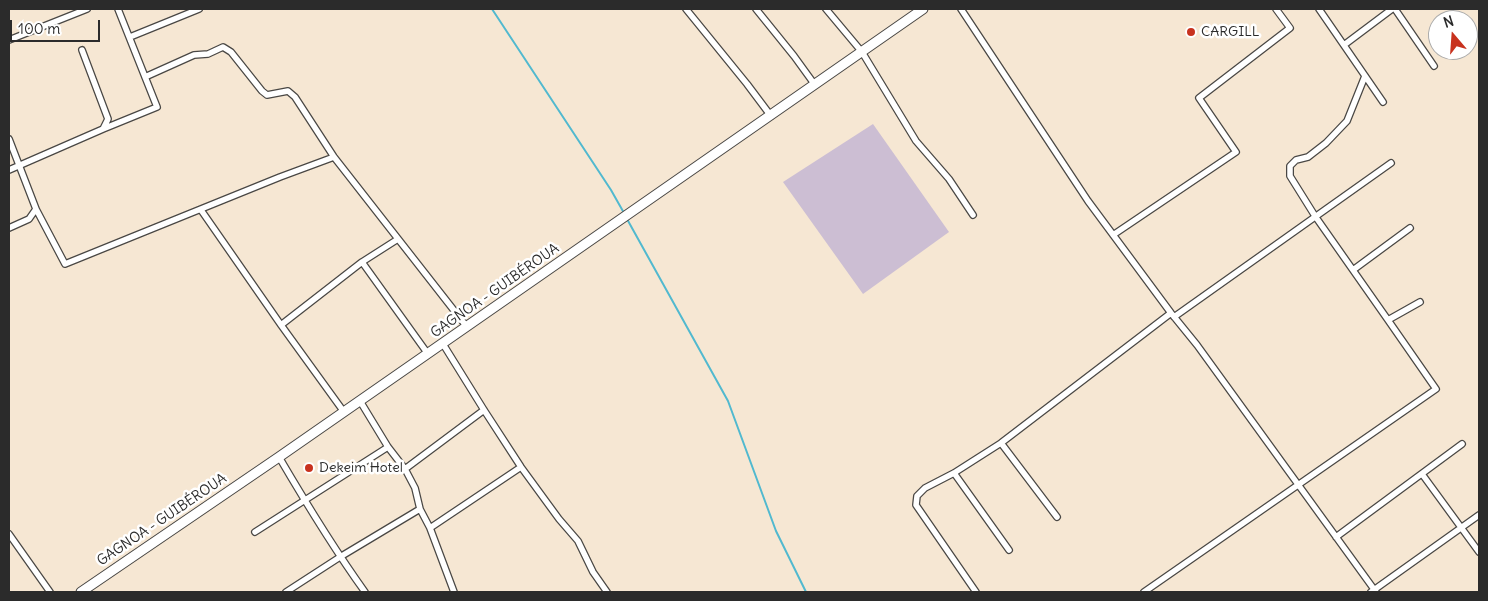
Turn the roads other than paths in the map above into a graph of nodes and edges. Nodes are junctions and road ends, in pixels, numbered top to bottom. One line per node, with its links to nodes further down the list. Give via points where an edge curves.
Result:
1 (87, 9): 13 (street)
2 (118, 9): 12 (street)
3 (200, 9): 12 (street)
4 (686, 9): 22 (street)
5 (756, 9): 20 (street)
6 (826, 9): 16 (street)
7 (923, 9): 16 (main road, GAGNOA - GUIBÉROUA)
8 (961, 9): 35 (street)
9 (1276, 9): 35 (street, via 1290,28 1199,98 1236,152)
10 (1319, 9): 14 (street)
11 (1394, 9): 14 (street); 17 (street)
12 (130, 38): 19 (street)
13 (9, 40)
14 (1344, 45): 18 (street)
15 (82, 50): 23 (street, via 108,120)
16 (862, 52): 20 (main road, GAGNOA - GUIBÉROUA); 31 (street, via 916,141 949,179)
17 (1434, 66)
18 (1364, 76): 21 (street); 32 (street, via 1347,120 1326,143 1290,166 1290,176)
19 (145, 77): 23 (street, via 157,107); 25 (street, via 194,55 208,54 223,47 231,52 267,95 288,91 295,97)
20 (815, 85): 22 (main road, GAGNOA - GUIBÉROUA)
21 (1383, 102)
22 (771, 116): 43 (main road, GAGNOA - GUIBÉROUA)
23 (103, 129): 27 (street)
24 (9, 139): 27 (street)
25 (334, 157): 30 (street); 36 (street)
26 (1391, 163): 32 (street)
27 (19, 166): 28 (street); 29 (street)
28 (9, 170)
29 (36, 209): 30 (street, via 65,264); 33 (street, via 28,219)
30 (201, 210): 42 (street)
31 (973, 215)
32 (1315, 216): 38 (street); 40 (street)
33 (9, 228)
34 (1410, 228): 38 (street)
35 (1113, 236): 40 (street)
36 (398, 239): 37 (street); 43 (street)
37 (362, 262): 42 (street); 45 (street)
38 (1353, 270): 41 (street)
39 (1420, 302): 41 (street)
40 (1173, 315): 49 (street); 57 (street)
41 (1388, 320): 57 (street, via 1436,390)
42 (281, 325): 48 (street)
43 (467, 327): 44 (main road, GAGNOA - GUIBÉROUA)
44 (443, 344): 45 (main road, GAGNOA - GUIBÉROUA); 47 (street)
45 (428, 354): 46 (main road, GAGNOA - GUIBÉROUA)
46 (360, 401): 48 (main road, GAGNOA - GUIBÉROUA); 51 (street)
47 (484, 410): 53 (street); 54 (street)
48 (344, 412): 52 (main road, GAGNOA - GUIBÉROUA)
49 (1002, 443): 55 (street); 61 (street)
50 (1462, 444): 56 (street)
51 (388, 447): 54 (street); 58 (street)
52 (280, 457): 58 (street); 72 (main road, GAGNOA - GUIBÉROUA)
53 (521, 467): 62 (street); 76 (street, via 578,541)
54 (405, 469): 59 (street, via 415,488)
55 (954, 473): 67 (street); 77 (street, via 925,488 917,496 916,505)
56 (1422, 474): 63 (street); 66 (street)
57 (1298, 485): 66 (street); 78 (street)
58 (305, 501): 64 (street); 69 (street)
59 (420, 509): 62 (street); 69 (street)
60 (1479, 515): 63 (street)
61 (1057, 517)
62 (430, 528): 75 (street)
63 (1461, 528): 68 (street); 70 (street)
64 (255, 532)
65 (9, 534): 71 (street)
66 (1336, 538): 70 (street)
67 (1009, 550)
68 (1479, 552)
69 (340, 557): 73 (street); 74 (street)
70 (1373, 591)
71 (50, 592)
72 (80, 592)
73 (286, 592)
74 (365, 592)
75 (454, 592)
76 (607, 592)
77 (976, 592)
78 (1144, 592)

